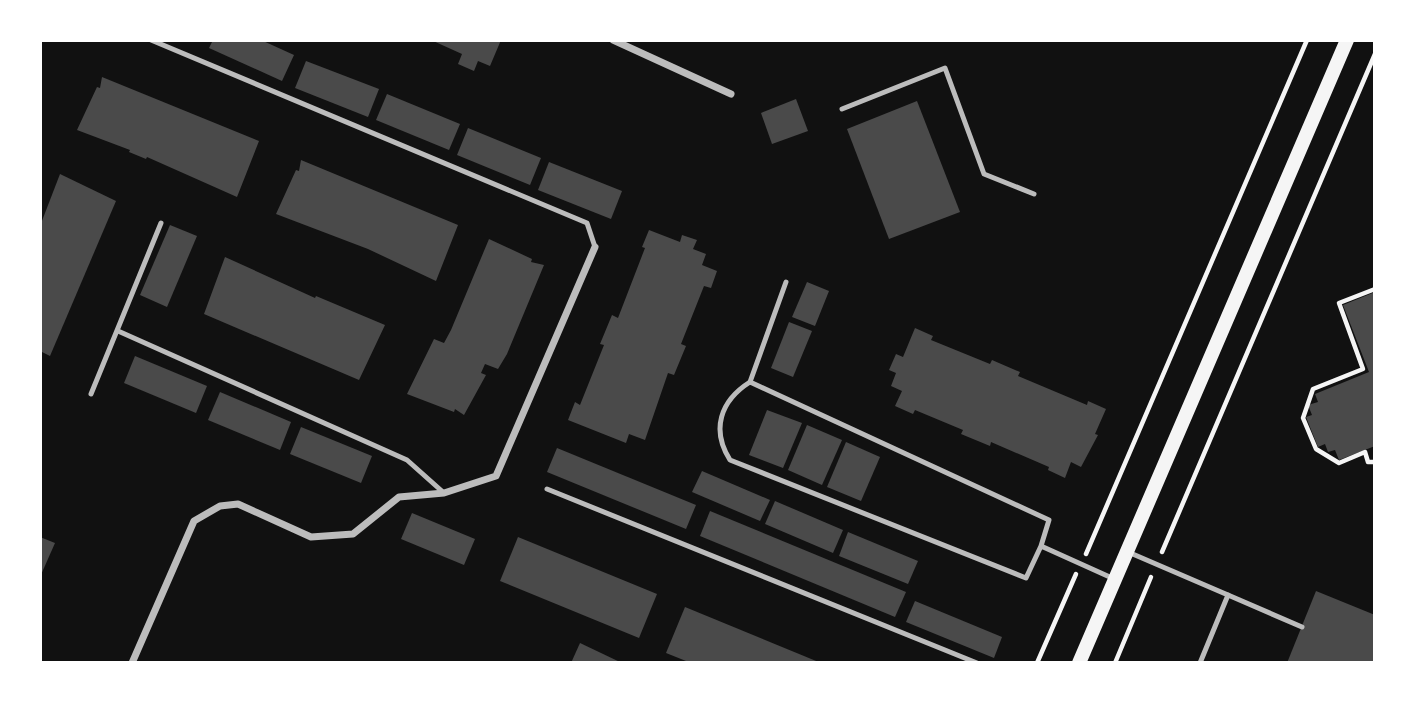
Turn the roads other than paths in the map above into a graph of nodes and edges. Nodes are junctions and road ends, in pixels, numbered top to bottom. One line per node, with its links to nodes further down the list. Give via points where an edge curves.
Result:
1 (151, 40): 8 (lane, via 587,223)
2 (613, 40): 4 (street)
3 (1347, 40): 16 (main road)
4 (731, 94)
5 (842, 109): 6 (lane, via 946,68 984,174)
6 (1034, 194)
7 (161, 223): 10 (lane)
8 (595, 247): 14 (street, via 496,476)
9 (786, 282): 11 (lane)
10 (118, 331): 12 (lane); 14 (lane, via 407,460)
11 (750, 383): 15 (lane, via 1049,520); 15 (lane, via 737,391 719,420 719,443 730,460 1026,578)
12 (91, 394)
13 (547, 489): 21 (lane)
14 (444, 493): 20 (street, via 399,498 353,534 311,537 238,505 220,506 194,521)
15 (1041, 546): 17 (lane)
16 (1127, 552): 17 (main road); 18 (lane)
17 (1115, 580): 22 (main road)
18 (1228, 595): 19 (lane); 23 (lane)
19 (1301, 627)
20 (132, 663)
21 (978, 663)
22 (1079, 663)
23 (1200, 663)

